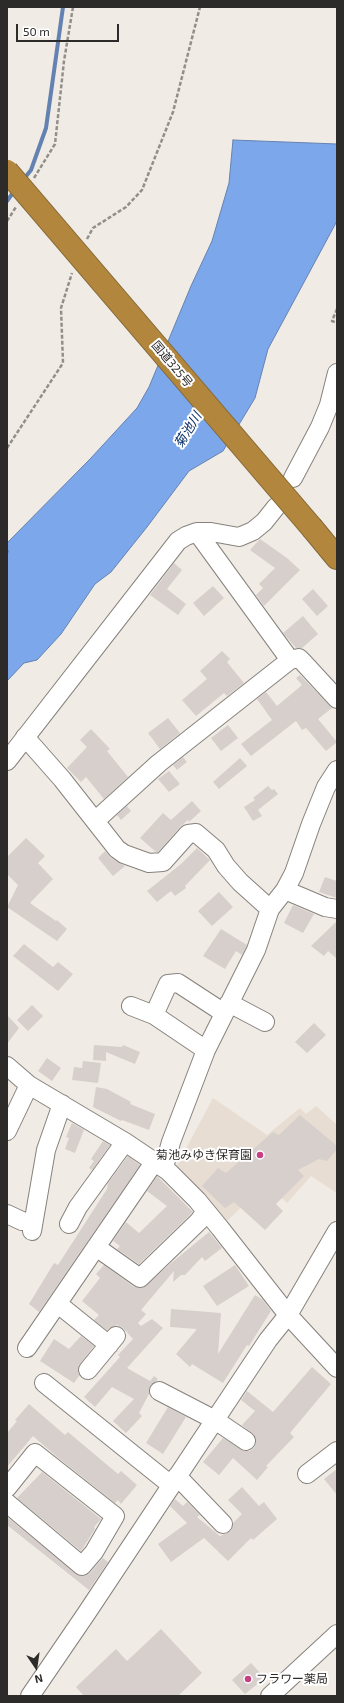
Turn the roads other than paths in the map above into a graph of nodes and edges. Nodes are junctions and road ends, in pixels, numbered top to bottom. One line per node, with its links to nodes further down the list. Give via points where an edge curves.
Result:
1 (7, 171): 6 (highway, 国道325号, bridge)
2 (337, 373): 3 (street, via 320,427)
3 (292, 478)
4 (276, 506): 5 (street, via 264,522 253,531 238,537)
5 (198, 532): 7 (street); 9 (street, via 178,541)
6 (337, 558)
7 (290, 660): 8 (street, via 298,658 303,662); 12 (street, via 160,763)
8 (337, 699)
9 (25, 737): 10 (street); 12 (street)
10 (7, 761)
11 (337, 770): 13 (street, via 326,787 294,873)
12 (95, 821): 14 (street, via 116,849 132,858 149,863 163,862 188,834 196,833 216,850 240,882)
13 (285, 890): 14 (street); 15 (street, via 325,907)
14 (270, 909): 17 (street, via 256,950)
15 (337, 909)
16 (131, 1006): 18 (street)
17 (227, 1008): 18 (street, via 178,983 168,984); 19 (street); 20 (street)
18 (154, 1015): 20 (street)
19 (265, 1022)
20 (206, 1050): 26 (street, via 174,1135)
21 (7, 1066): 22 (street)
22 (29, 1085): 23 (street); 24 (street)
23 (62, 1104): 25 (street); 28 (street)
24 (7, 1131)
25 (125, 1142): 26 (street); 29 (street, via 78,1207)
26 (159, 1164): 27 (street, via 179,1181); 31 (street)
27 (206, 1211): 31 (street, via 199,1221 140,1278); 33 (street)
28 (20, 1222)
29 (69, 1224)
30 (336, 1234): 33 (street)
31 (96, 1246): 32 (street)
32 (58, 1304): 34 (street); 36 (street, via 113,1340)
33 (288, 1314): 35 (street); 39 (street)
34 (27, 1348)
35 (335, 1361)
36 (88, 1370)
37 (44, 1383): 43 (street)
38 (159, 1391): 39 (street)
39 (215, 1420): 40 (street); 43 (street)
40 (246, 1441)
41 (337, 1451): 42 (street)
42 (307, 1474)
43 (174, 1480): 46 (street); 48 (street)
44 (7, 1488): 47 (street, via 35,1453 115,1516)
45 (7, 1503): 47 (street, via 82,1566)
46 (223, 1524)
47 (94, 1552): 48 (street)
48 (117, 1567): 50 (street)
49 (337, 1634): 51 (street)
50 (30, 1696)
51 (270, 1696)

